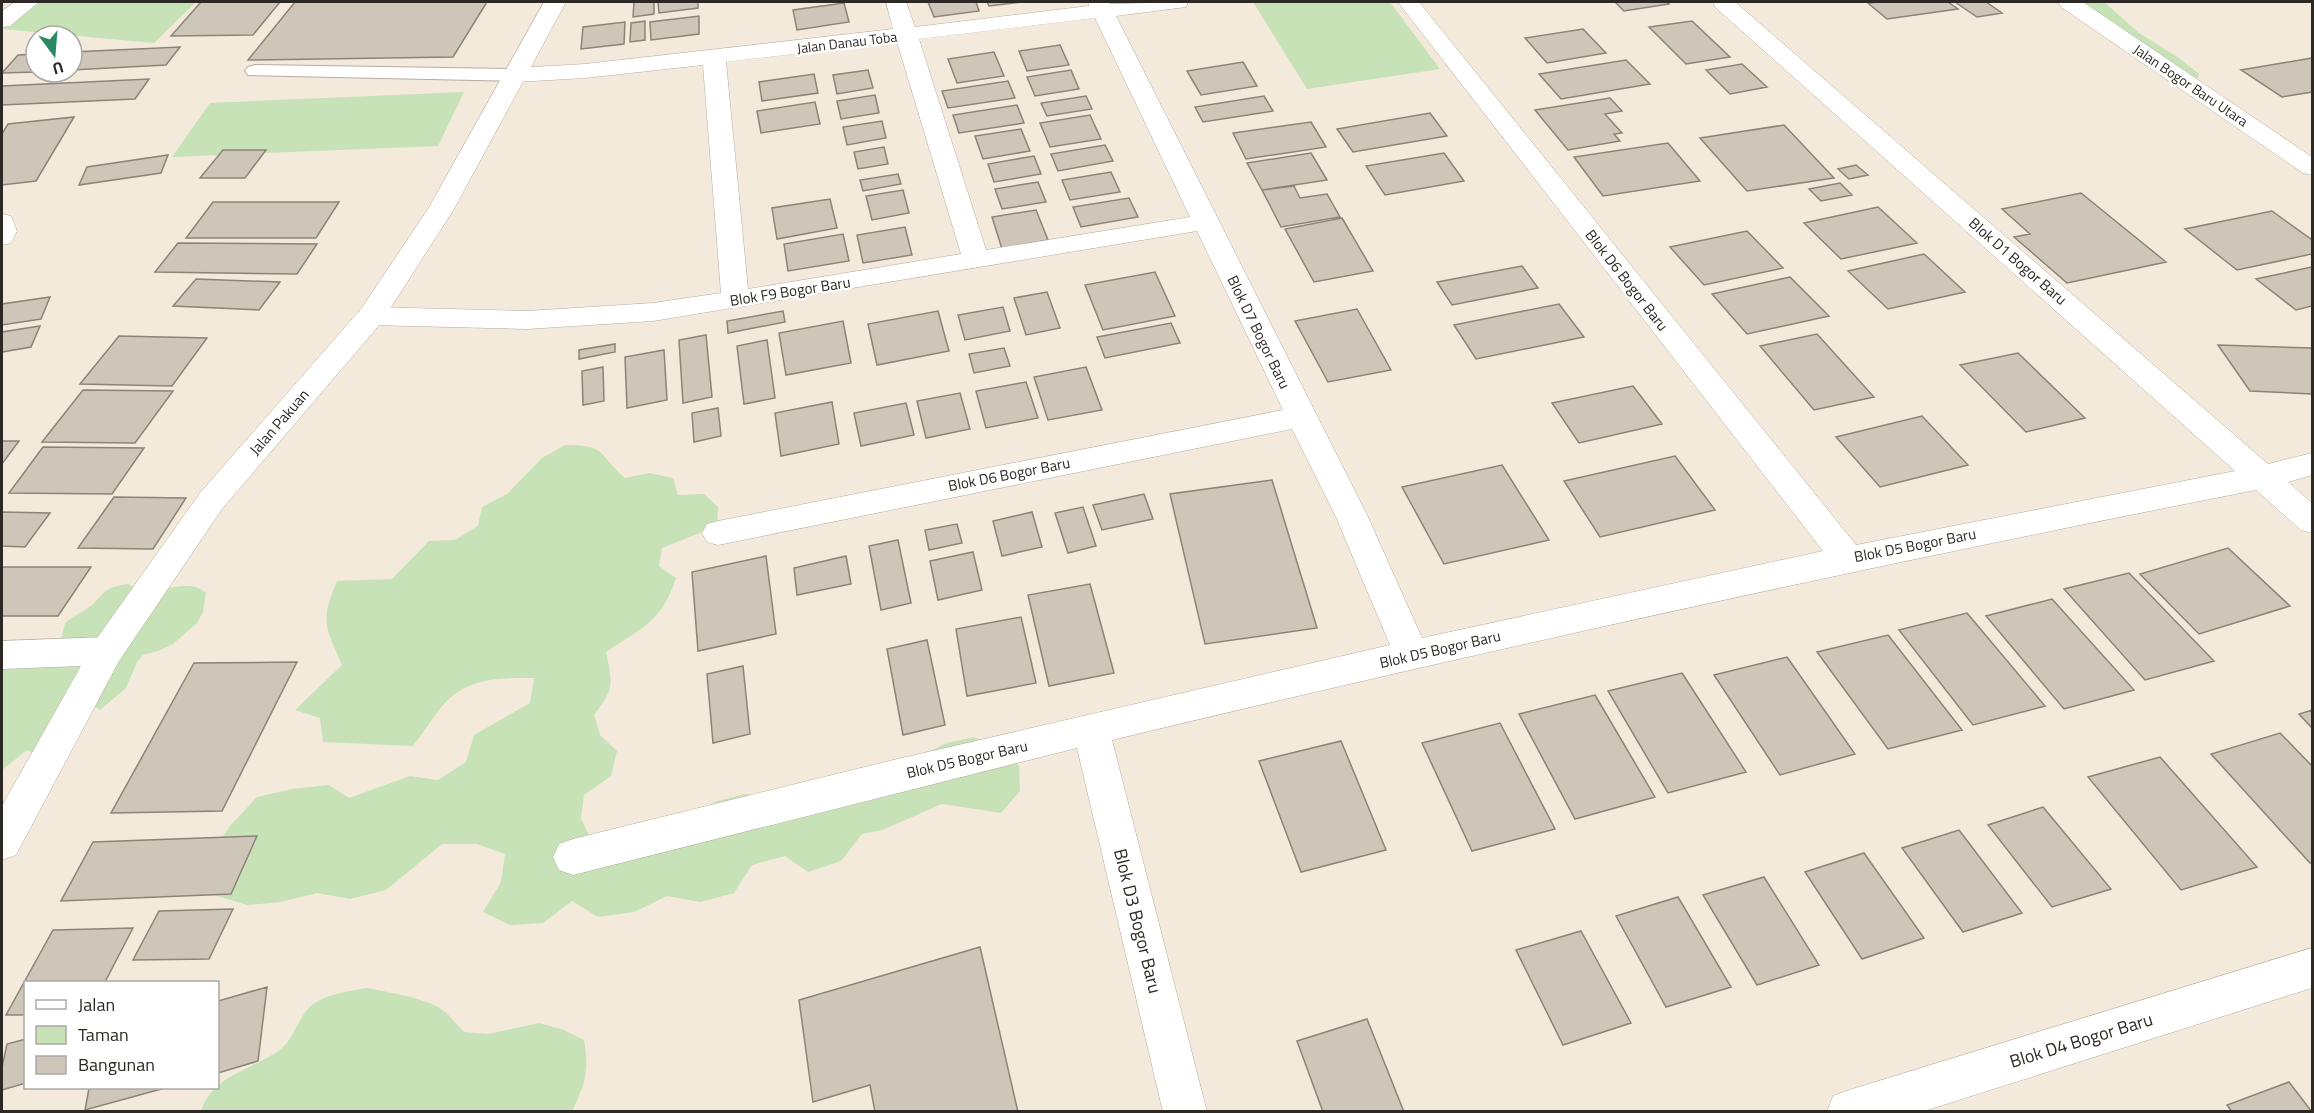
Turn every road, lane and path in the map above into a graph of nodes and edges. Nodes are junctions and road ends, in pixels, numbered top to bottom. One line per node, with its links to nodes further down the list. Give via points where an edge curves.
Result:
1 (28, 2): 9 (street)
2 (555, 2): 13 (street, Jalan Pakuan)
3 (896, 2): 10 (street)
4 (1178, 2): 8 (street, Jalan Danau Toba)
5 (1408, 2): 26 (street, Blok D6 Bogor Baru)
6 (1723, 2): 23 (street, Blok D1 Bogor Baru)
7 (2068, 2): 14 (street, Jalan Bogor Baru Utara)
8 (1100, 6): 10 (street, Jalan Danau Toba); 16 (street, Blok D7 Bogor Baru)
9 (2, 21)
10 (905, 35): 11 (street, Jalan Danau Toba); 18 (street)
11 (714, 57): 13 (street, Jalan Danau Toba); 19 (street)
12 (255, 71): 13 (lane)
13 (516, 75): 20 (street, Jalan Pakuan, via 441,209)
14 (2313, 168)
15 (2, 222): 17 (street)
16 (1206, 222): 18 (street, Blok F9 Bogor Baru); 21 (street, Blok D7 Bogor Baru)
17 (2, 237)
18 (976, 261): 19 (street, Blok F9 Bogor Baru)
19 (735, 300): 20 (street, Blok F9 Bogor Baru, via 579,318)
20 (371, 316): 27 (street, Jalan Pakuan, via 211,501)
21 (1301, 417): 25 (street, Blok D6 Bogor Baru); 28 (street, Blok D7 Bogor Baru, via 1352,517)
22 (2313, 464): 23 (street, Blok D5 Bogor Baru)
23 (2262, 477): 24 (street, Blok D1 Bogor Baru); 26 (street, Blok D5 Bogor Baru)
24 (2313, 521)
25 (718, 533)
26 (1848, 559): 28 (street, Blok D5 Bogor Baru)
27 (107, 651): 29 (street); 31 (street, Jalan Pakuan)
28 (1412, 655): 30 (street, Blok D5 Bogor Baru)
29 (2, 656)
30 (1091, 730): 32 (street, Blok D5 Bogor Baru, via 834,789); 34 (street, Blok D3 Bogor Baru)
31 (2, 842)
32 (573, 856)
33 (2313, 968): 35 (street, Blok D4 Bogor Baru)
34 (1185, 1112)
35 (1848, 1112)

